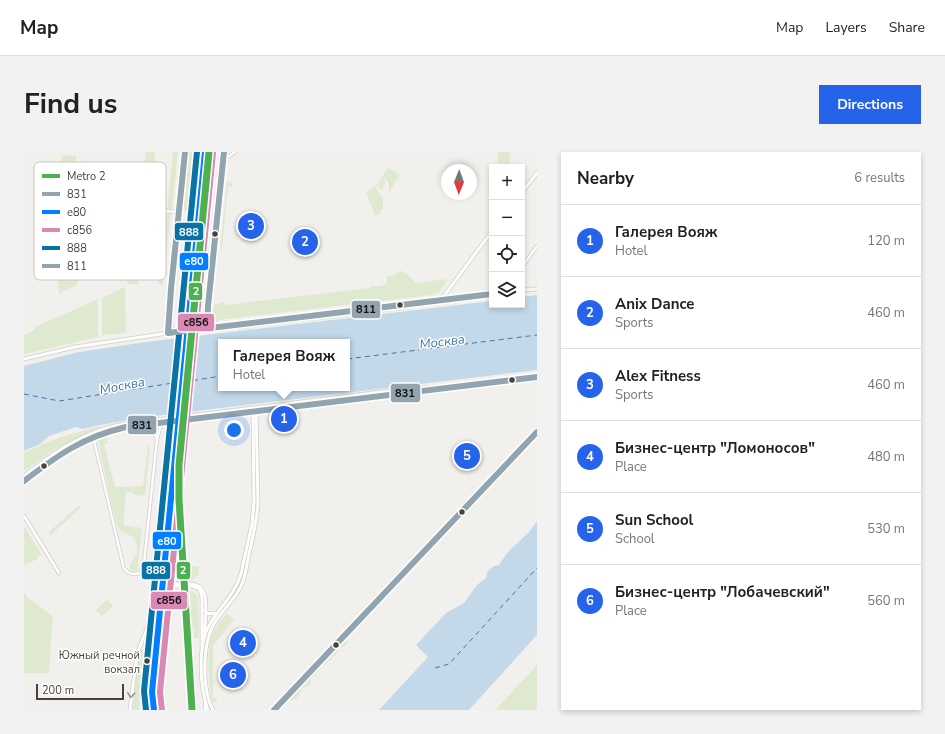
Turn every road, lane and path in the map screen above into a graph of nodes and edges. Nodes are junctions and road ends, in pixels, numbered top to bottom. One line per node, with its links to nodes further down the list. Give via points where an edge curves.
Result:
1 (185, 152): 10 (main road)
2 (199, 152): 35 (main road, bridge)
3 (205, 152): 37 (main road, bridge)
4 (224, 152): 6 (main road)
5 (235, 152): 6 (street)
6 (223, 157): 21 (main road)
7 (537, 173): 8 (street)
8 (525, 188)
9 (166, 210): 10 (street)
10 (179, 212): 20 (main road)
11 (489, 235): 16 (street)
12 (537, 246): 13 (street)
13 (525, 263)
14 (537, 289): 15 (main road)
15 (525, 290)
16 (447, 291): 18 (street); 19 (street)
17 (489, 294): 19 (main road)
18 (441, 300): 19 (main road); 21 (main road)
19 (447, 300)
20 (169, 321): 22 (main road, via 172,329); 23 (main road)
21 (207, 328): 22 (main road)
22 (179, 332): 23 (main road)
23 (168, 333): 24 (street, via 76,347)
24 (24, 359)
25 (537, 377): 26 (main road, via 458,387 414,388)
26 (254, 409): 27 (main road); 32 (main road, via 105,428 71,443); 40 (street, via 253,516 240,577 234,591); 42 (street, via 258,503 256,524 241,585)
27 (162, 422): 28 (main road); 31 (street)
28 (146, 424): 30 (main road, via 119,428); 31 (street, via 152,428)
29 (537, 432): 56 (street)
30 (93, 436): 31 (street, via 124,569 135,575 140,573 144,563); 33 (main road, via 59,454)
31 (157, 440)
32 (24, 476)
33 (24, 481)
34 (24, 516): 36 (street)
35 (159, 565): 49 (street, one-way to 49, via 153,586 149,623 137,654); 50 (main road)
36 (59, 573)
37 (163, 574): 38 (main road); 39 (street, via 171,584 195,584 200,587 204,594)
38 (160, 599): 41 (street, via 171,587 195,587 202,597); 47 (main road)
39 (205, 609): 40 (street, via 210,614); 43 (street)
40 (218, 611): 43 (street)
41 (202, 622): 43 (street); 45 (street)
42 (213, 625): 43 (street); 46 (street)
43 (207, 627): 44 (street)
44 (204, 638): 45 (street); 46 (street)
45 (202, 650): 48 (street, via 202,677)
46 (206, 653): 48 (street)
47 (152, 692): 51 (main road); 52 (street)
48 (207, 698): 53 (street); 54 (street); 55 (street)
49 (130, 710)
50 (144, 710)
51 (150, 710)
52 (154, 710)
53 (205, 710)
54 (208, 710)
55 (213, 710)
56 (274, 710)

